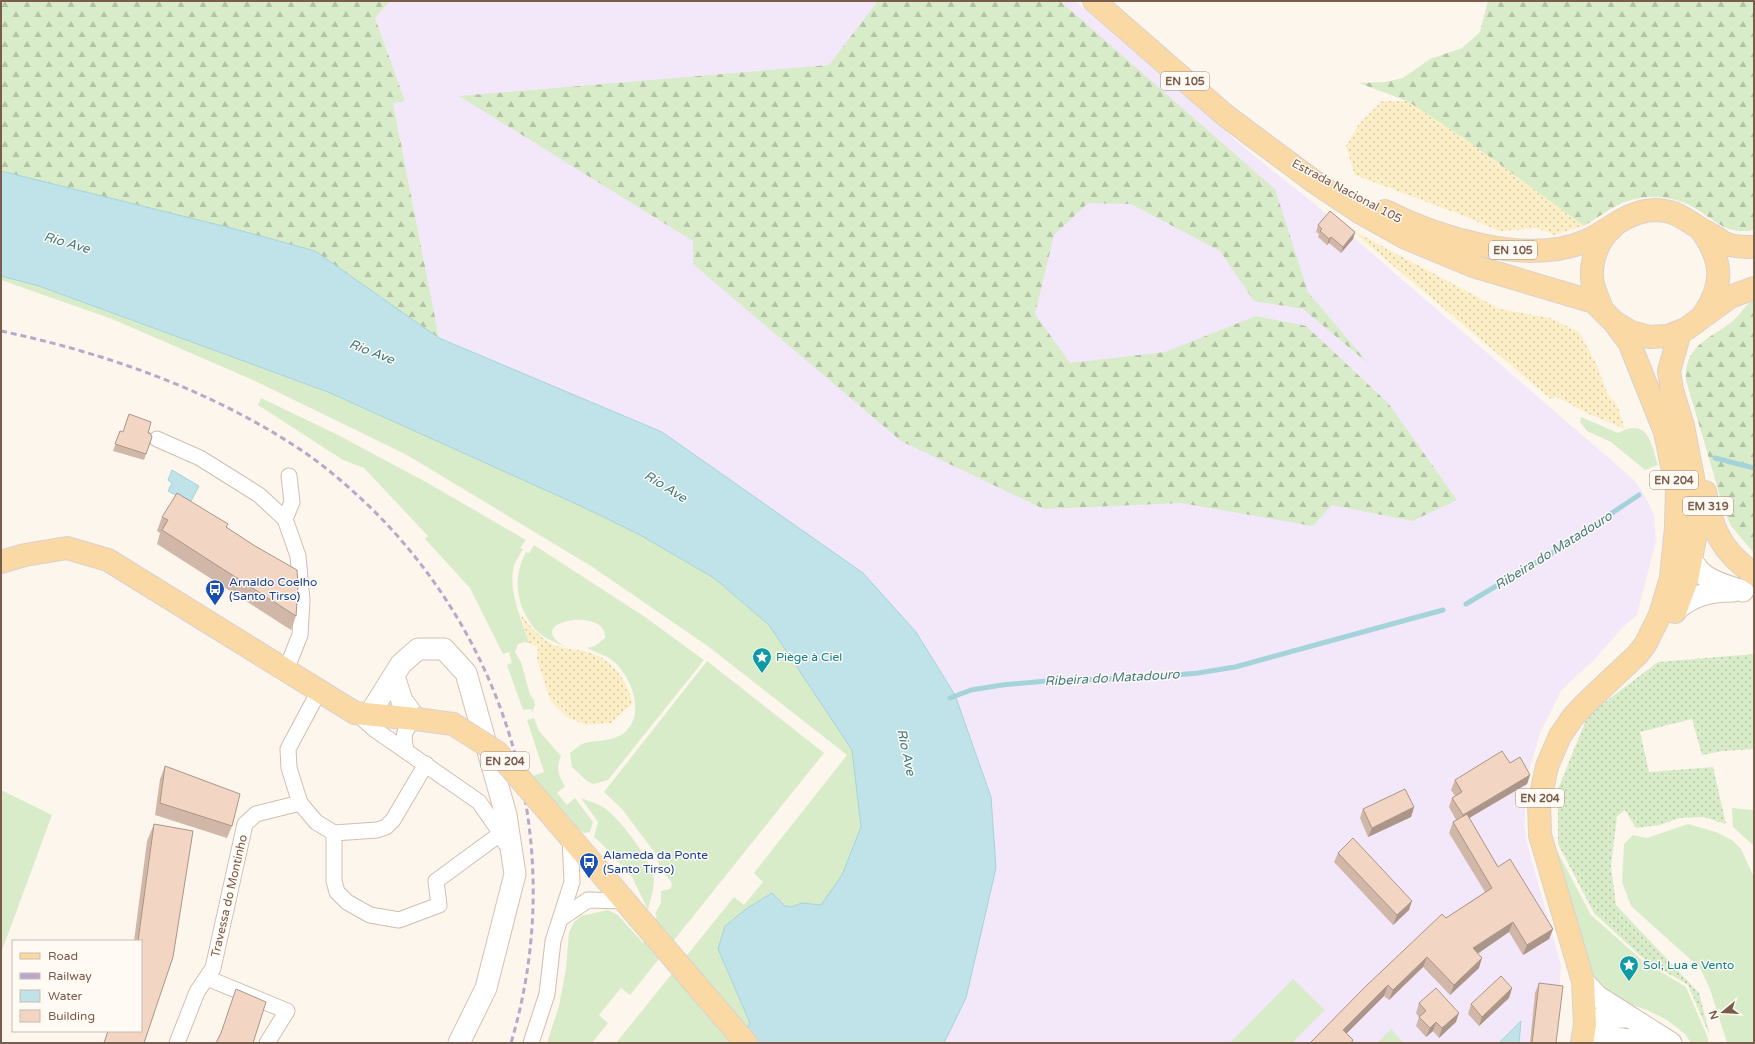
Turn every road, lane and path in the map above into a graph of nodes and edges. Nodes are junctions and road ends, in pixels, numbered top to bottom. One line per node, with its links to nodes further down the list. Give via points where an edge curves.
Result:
1 (1094, 1): 2 (main road, EN 105, via 1226,116)
2 (1279, 156): 3 (main road, Estrada Nacional 105 / EN 105, via 1303,166 1402,220 1484,246 1511,250 1547,250 1570,246 1586,241); 7 (main road, Estrada Nacional 105 / EN 105, via 1361,213 1406,238 1473,266 1594,302)
3 (1622, 220): 4 (main road, Estrada Nacional 105 / EN 105, via 1654,210 1676,214); 7 (main road, Estrada Nacional 105 / EN 105, via 1607,233 1596,250 1592,270 1594,290)
4 (1700, 229): 5 (main road, Estrada Nacional 105 / EN 105, via 1727,244); 8 (main road, Estrada Nacional 105 / EN 105, via 1711,245 1718,263 1718,282 1712,301)
5 (1754, 247)
6 (1754, 288): 8 (main road, Estrada Nacional 105 / EN 105, via 1730,297)
7 (1608, 315): 9 (main road, Estrada Nacional 105 / EN 105, via 1631,332 1649,337 1668,336); 10 (main road, EN 204, via 1629,342)
8 (1702, 317): 9 (main road, Estrada Nacional 105 / EN 105)
9 (1680, 332): 10 (main road, EN 204, via 1669,371)
10 (1674, 429): 15 (main road, EN 204, via 1696,493 1697,528); 16 (main road, EM 319, via 1702,473 1710,516 1717,534); 18 (main road, EN 204, via 1676,526 1668,592)
11 (157, 439): 13 (street, via 200,458 259,495)
12 (289, 476): 13 (street, via 292,502)
13 (285, 519): 19 (street, via 298,556 302,600 300,635)
14 (1, 562): 19 (main road, EN 204, via 67,548 108,560)
15 (1691, 562): 16 (street, via 1706,577 1714,581); 17 (main road, EN 204)
16 (1750, 585): 17 (street, via 1700,595)
17 (1677, 609): 18 (main road, EN 204, via 1661,634)
18 (1645, 645): 36 (main road, EN 204, via 1624,669 1573,717 1560,736 1547,766 1539,804 1540,835)
19 (286, 670): 21 (main road, EN 204)
20 (394, 676): 22 (street); 23 (street, via 402,701); 26 (street, via 401,664 418,649 444,649 466,673)
21 (319, 691): 22 (main road, EN 204); 28 (street, via 288,749 289,768)
22 (362, 714): 23 (main road, EN 204); 24 (street, via 374,729)
23 (416, 719): 24 (street, via 406,729 403,739); 31 (main road, EN 204, bridge, via 453,724 497,752)
24 (406, 750): 25 (street)
25 (426, 764): 27 (street); 29 (street, via 393,820 386,827)
26 (502, 801): 27 (street); 32 (street)
27 (479, 802): 30 (street)
28 (300, 803): 29 (street, via 316,822); 35 (street, Travessa do Montinho, via 256,814 245,824 213,968)
29 (334, 833): 30 (street, via 334,881 337,892 347,902 370,915 398,920 439,905 436,881)
30 (500, 834): 32 (street)
31 (570, 837): 33 (main road, EN 204); 34 (street, via 572,882)
32 (512, 858): 43 (street, via 515,874 486,988)
33 (631, 908): 34 (street, via 588,900); 45 (main road, EN 204)
34 (560, 919): 44 (street, via 553,941 547,994)
35 (207, 978): 41 (street, Travessa do Montinho, via 198,992); 42 (street, via 287,1011)
36 (1583, 981): 37 (street, via 1597,996); 38 (main road, EN 204)
37 (1630, 1017): 38 (street, via 1603,1017); 39 (street)
38 (1584, 1034): 40 (street, via 1600,1035)
39 (1663, 1038): 40 (street)
40 (1626, 1042)
41 (177, 1043)
42 (267, 1043)
43 (458, 1043)
44 (531, 1043)
45 (746, 1043)

